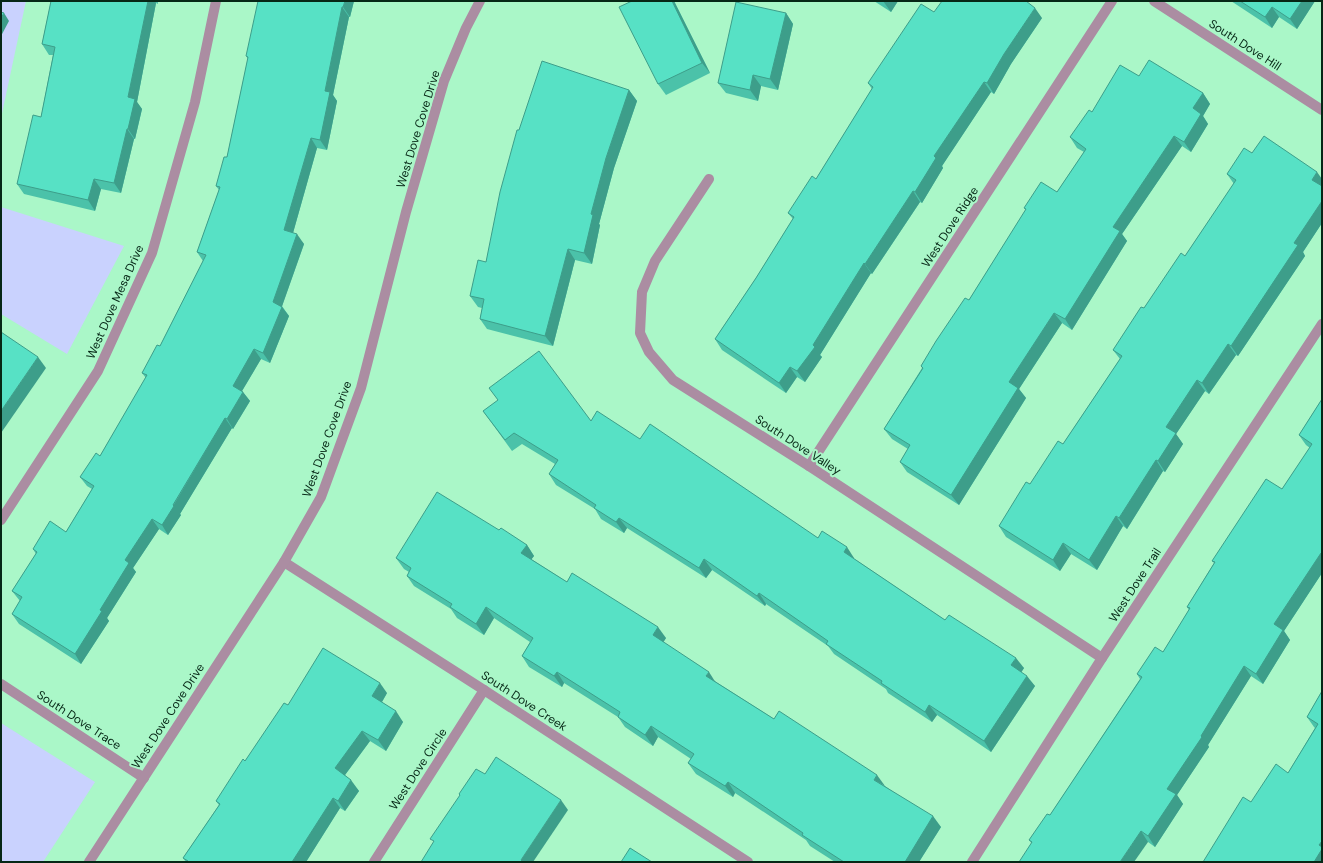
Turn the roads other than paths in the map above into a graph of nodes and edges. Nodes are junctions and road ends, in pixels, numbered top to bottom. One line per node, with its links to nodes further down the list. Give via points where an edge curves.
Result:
1 (216, 1): 9 (street, West Dove Mesa Drive, via 195,102 152,253 98,371)
2 (480, 1): 10 (street, West Dove Cove Drive, via 444,81 404,220 361,388 321,497)
3 (1112, 1): 8 (street, West Dove Ridge)
4 (1154, 1): 5 (street, South Dove Hill)
5 (1322, 110)
6 (709, 179): 8 (street, South Dove Valley, via 655,260 642,292 640,333 649,352 673,380)
7 (1322, 324): 11 (street, West Dove Trail)
8 (808, 466): 11 (street, South Dove Valley)
9 (1, 520)
10 (284, 562): 13 (street, South Dove Creek); 14 (street, West Dove Cove Drive)
11 (1102, 658): 18 (street, West Dove Trail)
12 (1, 684): 14 (street, South Dove Trace)
13 (484, 690): 16 (street, West Dove Circle); 17 (street, South Dove Creek)
14 (144, 778): 15 (street, West Dove Cove Drive)
15 (89, 862)
16 (374, 862)
17 (748, 862)
18 (972, 862)

